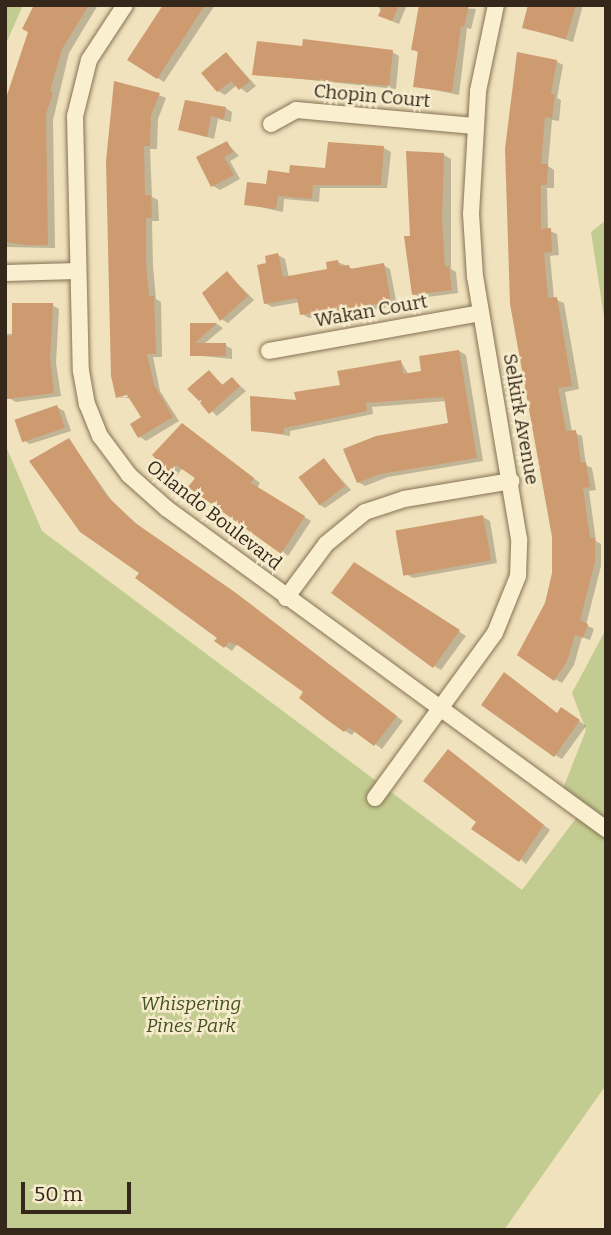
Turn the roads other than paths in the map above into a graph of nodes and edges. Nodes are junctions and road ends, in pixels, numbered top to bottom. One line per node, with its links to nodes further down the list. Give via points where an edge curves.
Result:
1 (125, 5): 5 (street, Orlando Boulevard, via 89,60 79,88 74,135)
2 (496, 5): 4 (street, Selkirk Avenue)
3 (271, 124): 4 (street, Chopin Court, via 296,110)
4 (474, 126): 7 (street, Selkirk Avenue, via 471,214)
5 (78, 271): 6 (street); 10 (street, Orlando Boulevard, via 82,383 107,447 150,495)
6 (5, 273)
7 (481, 313): 8 (street, Wakan Court); 9 (street, Selkirk Avenue)
8 (269, 351)
9 (511, 481): 10 (street, via 404,499 365,512 326,544); 11 (street, Selkirk Avenue, via 520,558 513,597 495,633)
10 (286, 598): 11 (street, Orlando Boulevard)
11 (438, 709): 12 (street, Selkirk Avenue); 13 (street, Orlando Boulevard)
12 (375, 798)
13 (606, 829)

